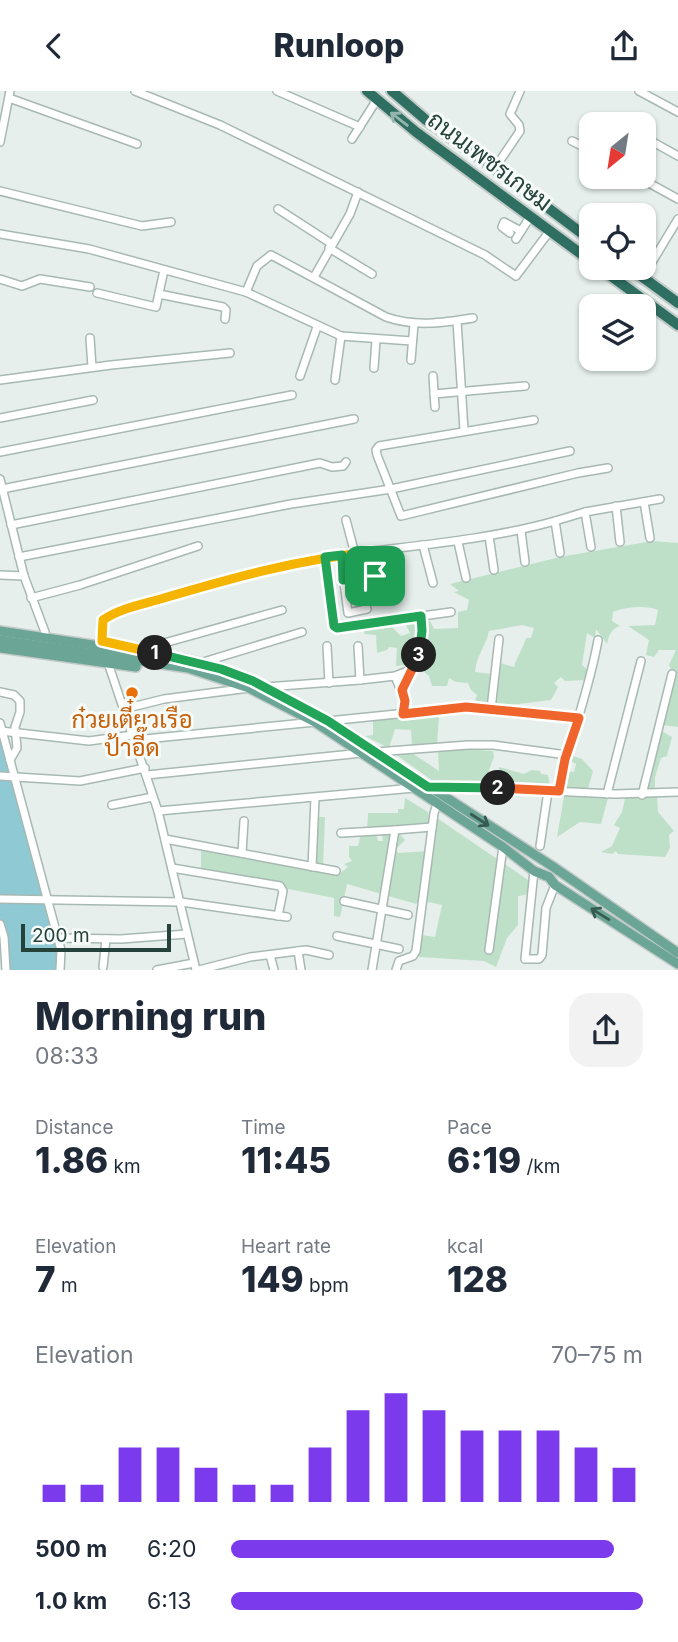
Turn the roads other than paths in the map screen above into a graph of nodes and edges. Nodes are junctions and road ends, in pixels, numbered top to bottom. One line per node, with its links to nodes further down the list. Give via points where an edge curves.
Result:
1 (135, 91): 21 (street, via 220,125)
2 (277, 91): 10 (street)
3 (367, 91): 8 (highway, ถนนเพชรเกษม)
4 (392, 91): 18 (highway, ถนนเพชรเกษม)
5 (520, 91): 18 (street, via 510,114 520,131)
6 (639, 91): 9 (street)
7 (10, 95): 13 (street); 14 (street)
8 (376, 101): 10 (street); 24 (highway, ถนนเพชรเกษม, one-way to 8)
9 (678, 112)
10 (360, 127): 11 (street)
11 (352, 139)
12 (572, 141): 15 (street)
13 (0, 142)
14 (137, 144)
15 (579, 144)
16 (656, 144): 17 (street)
17 (678, 156)
18 (495, 168): 28 (highway, ถนนเพชรเกษม)
19 (656, 187): 22 (street)
20 (0, 191): 26 (street, via 142,226)
21 (358, 192): 29 (street, via 485,255 516,276); 31 (street)
22 (678, 199)
23 (278, 209): 31 (street)
24 (530, 218): 27 (street); 29 (highway, ถนนเพชรเกษม)
25 (678, 219): 33 (street)
26 (171, 222)
27 (521, 231): 27 (street, via 504,222 502,227 513,236)
28 (579, 231)
29 (549, 232): 32 (highway, ถนนเพชรเกษม)
30 (0, 234): 34 (street, via 89,249)
31 (331, 246): 35 (street); 36 (street)
32 (579, 253)
33 (656, 255)
34 (164, 270): 41 (street); 43 (street)
35 (372, 274)
36 (314, 277): 41 (street, via 271,255 257,266); 48 (street, via 386,317)
37 (0, 279): 40 (street, via 22,286 40,279)
38 (616, 280): 49 (highway)
39 (647, 280): 44 (highway)
40 (90, 287)
41 (246, 292): 50 (street)
42 (97, 293): 43 (street, via 156,307)
43 (159, 294): 46 (street, via 223,307)
44 (678, 303)
45 (473, 318): 47 (street)
46 (225, 319)
47 (457, 321): 48 (street); 64 (street)
48 (414, 324): 54 (street)
49 (678, 325)
50 (317, 327): 51 (street); 59 (street)
51 (341, 337): 53 (street); 62 (street)
52 (90, 338): 57 (street)
53 (376, 340): 54 (street); 58 (street)
54 (412, 341): 56 (street)
55 (230, 352): 57 (street)
56 (411, 360)
57 (92, 367): 61 (street)
58 (374, 368)
59 (300, 376)
60 (433, 376): 65 (street)
61 (0, 380)
62 (335, 380)
63 (525, 386): 64 (street)
64 (462, 391): 65 (street); 72 (street)
65 (434, 394): 68 (street)
66 (292, 395): 74 (street)
67 (93, 400): 69 (street)
68 (435, 407)
69 (0, 418)
70 (354, 419): 78 (street)
71 (534, 420): 72 (street)
72 (464, 430): 79 (street, via 379,446 377,455)
73 (570, 451): 79 (street)
74 (0, 452)
75 (346, 462): 86 (street, via 332,467 320,463)
76 (608, 468): 79 (street, via 401,516)
77 (0, 479): 78 (street)
78 (2, 489): 86 (street)
79 (391, 489): 99 (street, via 290,503)
80 (660, 499): 81 (street)
81 (644, 502): 82 (street); 89 (street)
82 (615, 506): 83 (street); 91 (street)
83 (585, 512): 85 (street); 94 (street)
84 (346, 520): 97 (street)
85 (555, 521): 87 (street); 96 (street)
86 (11, 524): 99 (street)
87 (521, 531): 88 (street); 101 (street)
88 (489, 536): 90 (street); 102 (street)
89 (650, 538)
90 (458, 542): 92 (street); 105 (street)
91 (620, 542)
92 (423, 545): 95 (street); 107 (street)
93 (198, 546): 108 (street)
94 (591, 547)
95 (371, 552): 97 (street); 106 (street, via 375,576)
96 (560, 553)
97 (355, 554): 98 (street)
98 (342, 555): 100 (street); 106 (street)
99 (19, 557): 104 (street)
100 (325, 557): 112 (street, via 336,628); 121 (street, via 234,577 110,615 103,620)
101 (525, 562)
102 (494, 571)
103 (0, 575): 104 (street)
104 (24, 576): 108 (street)
105 (466, 577)
106 (343, 580): 109 (street)
107 (433, 583)
108 (31, 598): 115 (street)
109 (346, 599)
110 (282, 610): 125 (street)
111 (451, 612): 112 (street)
112 (421, 616): 130 (street, via 421,646)
113 (0, 625): 115 (main road)
114 (0, 631): 117 (main road)
115 (45, 632): 121 (main road)
116 (302, 632): 129 (street)
117 (17, 638): 119 (main road); 126 (main road); 133 (main road)
118 (499, 639): 141 (street)
119 (0, 640)
120 (598, 640): 143 (street)
121 (102, 641): 125 (main road)
122 (327, 646): 135 (street)
123 (358, 646): 134 (street)
124 (0, 647): 128 (main road)
125 (147, 651): 126 (main road)
126 (184, 659): 129 (main road)
127 (640, 661): 161 (street)
128 (108, 663): 133 (main road); 140 (street)
129 (199, 663): 136 (main road)
130 (413, 669): 132 (street); 138 (street)
131 (672, 674): 162 (street)
132 (395, 676): 134 (street); 138 (street)
133 (220, 678): 137 (main road)
134 (360, 680): 135 (street)
135 (329, 683): 136 (street)
136 (265, 687): 144 (main road)
137 (249, 688): 140 (street); 145 (main road)
138 (402, 690): 142 (street)
139 (0, 692): 147 (street, via 20,701)
140 (124, 709): 148 (street)
141 (491, 709): 142 (street); 143 (street)
142 (403, 714): 144 (street)
143 (579, 718): 151 (street)
144 (328, 721): 149 (main road)
145 (315, 722): 148 (street); 150 (main road)
146 (1, 729): 147 (street); 152 (street)
147 (15, 733): 148 (street, via 89,741); 152 (street, via 17,748)
148 (134, 738): 153 (street)
149 (376, 752): 151 (street, via 493,745); 156 (main road)
150 (362, 753): 153 (street); 157 (main road)
151 (567, 755): 159 (street)
152 (10, 760): 155 (street)
153 (146, 771): 155 (street, via 80,781); 163 (street)
154 (0, 776): 155 (street)
155 (12, 777): 182 (street)
156 (428, 787): 158 (street); 187 (main road, one-way to 187)
157 (414, 788): 164 (street); 165 (main road)
158 (548, 791): 159 (street); 173 (street)
159 (559, 791): 161 (street)
160 (678, 792): 162 (street)
161 (607, 794): 162 (street)
162 (642, 795)
163 (153, 797): 166 (street); 167 (street)
164 (315, 798): 167 (street); 176 (street)
165 (437, 804): 169 (street); 174 (main road)
166 (113, 805)
167 (158, 811): 172 (street)
168 (244, 821): 175 (street)
169 (432, 827): 170 (street); 211 (street, via 416,951 399,961)
170 (395, 830): 171 (street); 185 (street)
171 (341, 833)
172 (165, 839): 175 (street); 177 (street)
173 (540, 846)
174 (503, 847): 179 (main road); 197 (street)
175 (242, 853): 176 (street)
176 (312, 867): 178 (street)
177 (172, 868): 184 (street); 184 (street, via 280,886 283,891 282,917)
178 (336, 871)
179 (534, 871): 180 (main road); 180 (street, via 525,959 542,955 546,908)
180 (555, 885): 189 (main road, one-way to 180)
181 (0, 899): 182 (street)
182 (48, 900): 184 (street); 193 (street)
183 (344, 901): 185 (street)
184 (181, 902): 190 (street)
185 (382, 909): 186 (street); 195 (street)
186 (408, 915)
187 (626, 915): 189 (main road); 199 (main road)
188 (0, 925): 192 (street)
189 (619, 926): 202 (main road)
190 (187, 934): 194 (street); 204 (street)
191 (337, 936): 195 (street)
192 (2, 937): 205 (street)
193 (58, 938): 194 (street); 206 (street)
194 (106, 939): 203 (street)
195 (376, 944): 196 (street); 210 (street)
196 (399, 949)
197 (489, 950)
198 (298, 951): 200 (street); 201 (street); 209 (street)
199 (678, 953)
200 (270, 955): 204 (street); 208 (street)
201 (329, 955)
202 (678, 964)
203 (103, 967)
204 (196, 968): 207 (street)
205 (6, 970)
206 (60, 970)
207 (157, 970)
208 (274, 970)
209 (301, 970)
210 (372, 970)
211 (396, 970)

